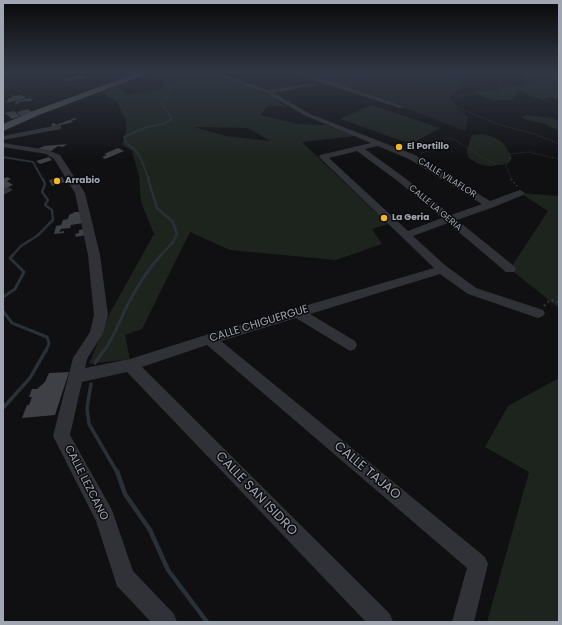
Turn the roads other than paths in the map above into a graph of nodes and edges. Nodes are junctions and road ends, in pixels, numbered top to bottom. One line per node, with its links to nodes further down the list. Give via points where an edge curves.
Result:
1 (68, 102): 6 (main road)
2 (286, 102): 8 (street, CALLE VILAFLOR, via 308,115)
3 (390, 102): 4 (street)
4 (402, 106)
5 (58, 127): 7 (street)
6 (3, 128)
7 (3, 138)
8 (380, 143): 10 (street); 12 (street, CALLE VILAFLOR, via 412,156)
9 (3, 145): 22 (street, CALLE LEZCANO, via 48,152 57,157 80,193 94,255 101,315 96,333 80,358)
10 (358, 148): 13 (street, CALLE LA GERIA, via 402,180); 14 (street, via 322,157)
11 (520, 193): 12 (street)
12 (491, 205): 13 (street)
13 (449, 220): 14 (street); 16 (street, CALLE LA GERIA)
14 (406, 235): 15 (street)
15 (442, 269): 17 (street, CALLE CHIGUERGUE); 18 (street, via 472,291)
16 (510, 270)
17 (297, 312): 19 (street, CALLE CHIGUERGUE); 20 (street)
18 (538, 313)
19 (209, 339): 21 (street, CALLE CHIGUERGUE); 25 (street, CALLE TAJAO, via 478,564)
20 (350, 345)
21 (130, 366): 22 (street, CALLE CHIGUERGUE); 24 (street, CALLE SAN ISIDRO)
22 (75, 377): 23 (street, CALLE LEZCANO, via 61,436 105,517 125,578)
23 (166, 622)
24 (382, 622)
25 (463, 622)

